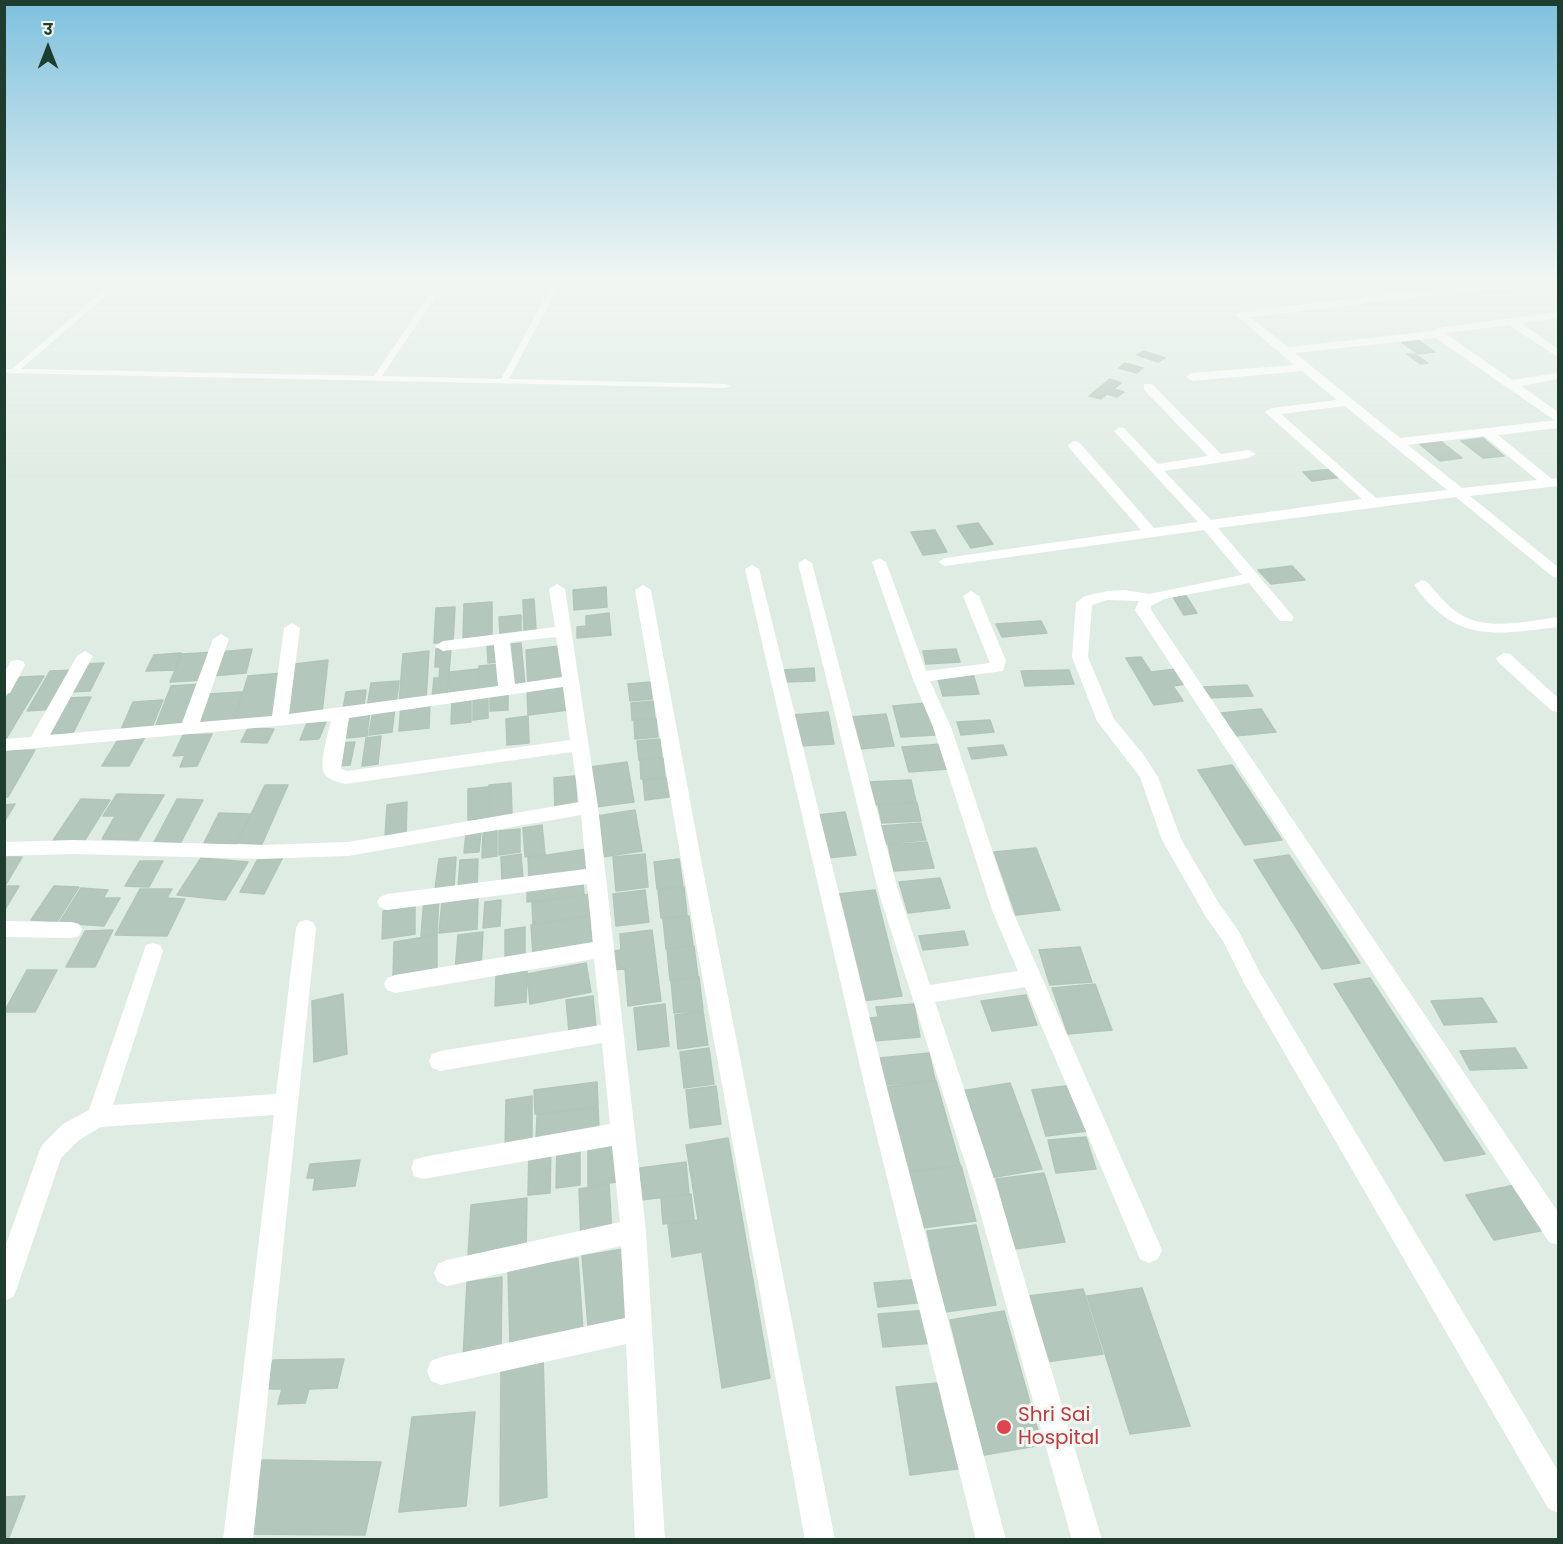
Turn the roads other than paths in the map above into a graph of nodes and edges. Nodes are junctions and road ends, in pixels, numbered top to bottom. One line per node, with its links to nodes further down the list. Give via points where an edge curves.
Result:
1 (37, 351): 8 (lane)
2 (395, 351): 11 (lane)
3 (520, 351): 12 (lane)
4 (1286, 351): 6 (street)
5 (1465, 351): 13 (street)
6 (1306, 367): 10 (street); 16 (street)
7 (4, 371): 8 (lane)
8 (14, 371): 11 (lane)
9 (1558, 376): 13 (street)
10 (1192, 377)
11 (376, 379): 12 (lane)
12 (503, 382): 14 (lane)
13 (1512, 384): 17 (street)
14 (726, 386)
15 (1148, 387): 24 (street)
16 (1349, 402): 21 (street); 28 (street, via 1271,412)
17 (1558, 417)
18 (1558, 424): 20 (street)
19 (1120, 430): 25 (street)
20 (1487, 432): 21 (street); 26 (street)
21 (1399, 442): 27 (street)
22 (1074, 445): 30 (street)
23 (1249, 454): 24 (street)
24 (1218, 459): 25 (street)
25 (1155, 468): 29 (street)
26 (1553, 482): 27 (street)
27 (1461, 494): 28 (street); 35 (street)
28 (1373, 502): 29 (street)
29 (1207, 524): 30 (street); 36 (street)
30 (1150, 532): 32 (street)
31 (879, 562): 52 (street)
32 (945, 562)
33 (805, 563): 74 (street, via 888,891)
34 (752, 569): 92 (street, via 877,1092)
35 (1558, 574)
36 (1252, 579): 41 (street); 42 (street)
37 (1422, 585): 43 (street, via 1450,614 1468,624 1504,627)
38 (557, 589): 45 (street)
39 (643, 590): 91 (street)
40 (971, 596): 52 (street, via 998,661 997,667)
41 (1150, 599): 82 (street, via 1143,610); 88 (street, via 1126,595 1093,598 1084,603 1080,657 1106,721 1149,777 1177,849)
42 (1286, 618)
43 (1558, 622)
44 (292, 628): 58 (street)
45 (562, 631): 46 (street); 53 (street)
46 (501, 638): 48 (street); 55 (street)
47 (221, 639): 59 (street)
48 (443, 646)
49 (85, 656): 60 (street)
50 (1504, 658): 56 (street)
51 (17, 665): 54 (street)
52 (920, 677): 72 (street, via 942,727 1002,910)
53 (570, 681): 55 (street); 62 (street)
54 (4, 689)
55 (507, 690): 57 (street)
56 (1558, 707)
57 (341, 713): 58 (street); 62 (street, via 331,764 332,772 345,778)
58 (280, 721): 59 (street)
59 (189, 729): 60 (street)
60 (37, 742): 61 (street)
61 (4, 745)
62 (579, 745): 63 (street)
63 (589, 807): 64 (street, via 348,849); 65 (street)
64 (4, 849)
65 (596, 875): 66 (street); 70 (street)
66 (387, 902)
67 (4, 928): 69 (street)
68 (306, 928): 77 (street)
69 (72, 930)
70 (602, 949): 73 (street); 75 (street)
71 (153, 951): 78 (street)
72 (1031, 977): 74 (street); 83 (street)
73 (395, 984)
74 (922, 995): 93 (street, via 987,1194)
75 (612, 1032): 76 (street); 79 (street)
76 (440, 1061)
77 (287, 1104): 78 (street); 89 (street)
78 (98, 1116): 85 (street, via 71,1132 51,1152)
79 (622, 1133): 80 (street); 81 (street)
80 (423, 1168)
81 (633, 1231): 84 (street); 86 (street)
82 (1558, 1233)
83 (1149, 1250)
84 (447, 1273)
85 (4, 1288)
86 (638, 1328): 87 (street); 90 (street)
87 (441, 1371)
88 (1558, 1498)
89 (238, 1539)
90 (650, 1539)
91 (820, 1539)
92 (991, 1539)
93 (1086, 1539)

